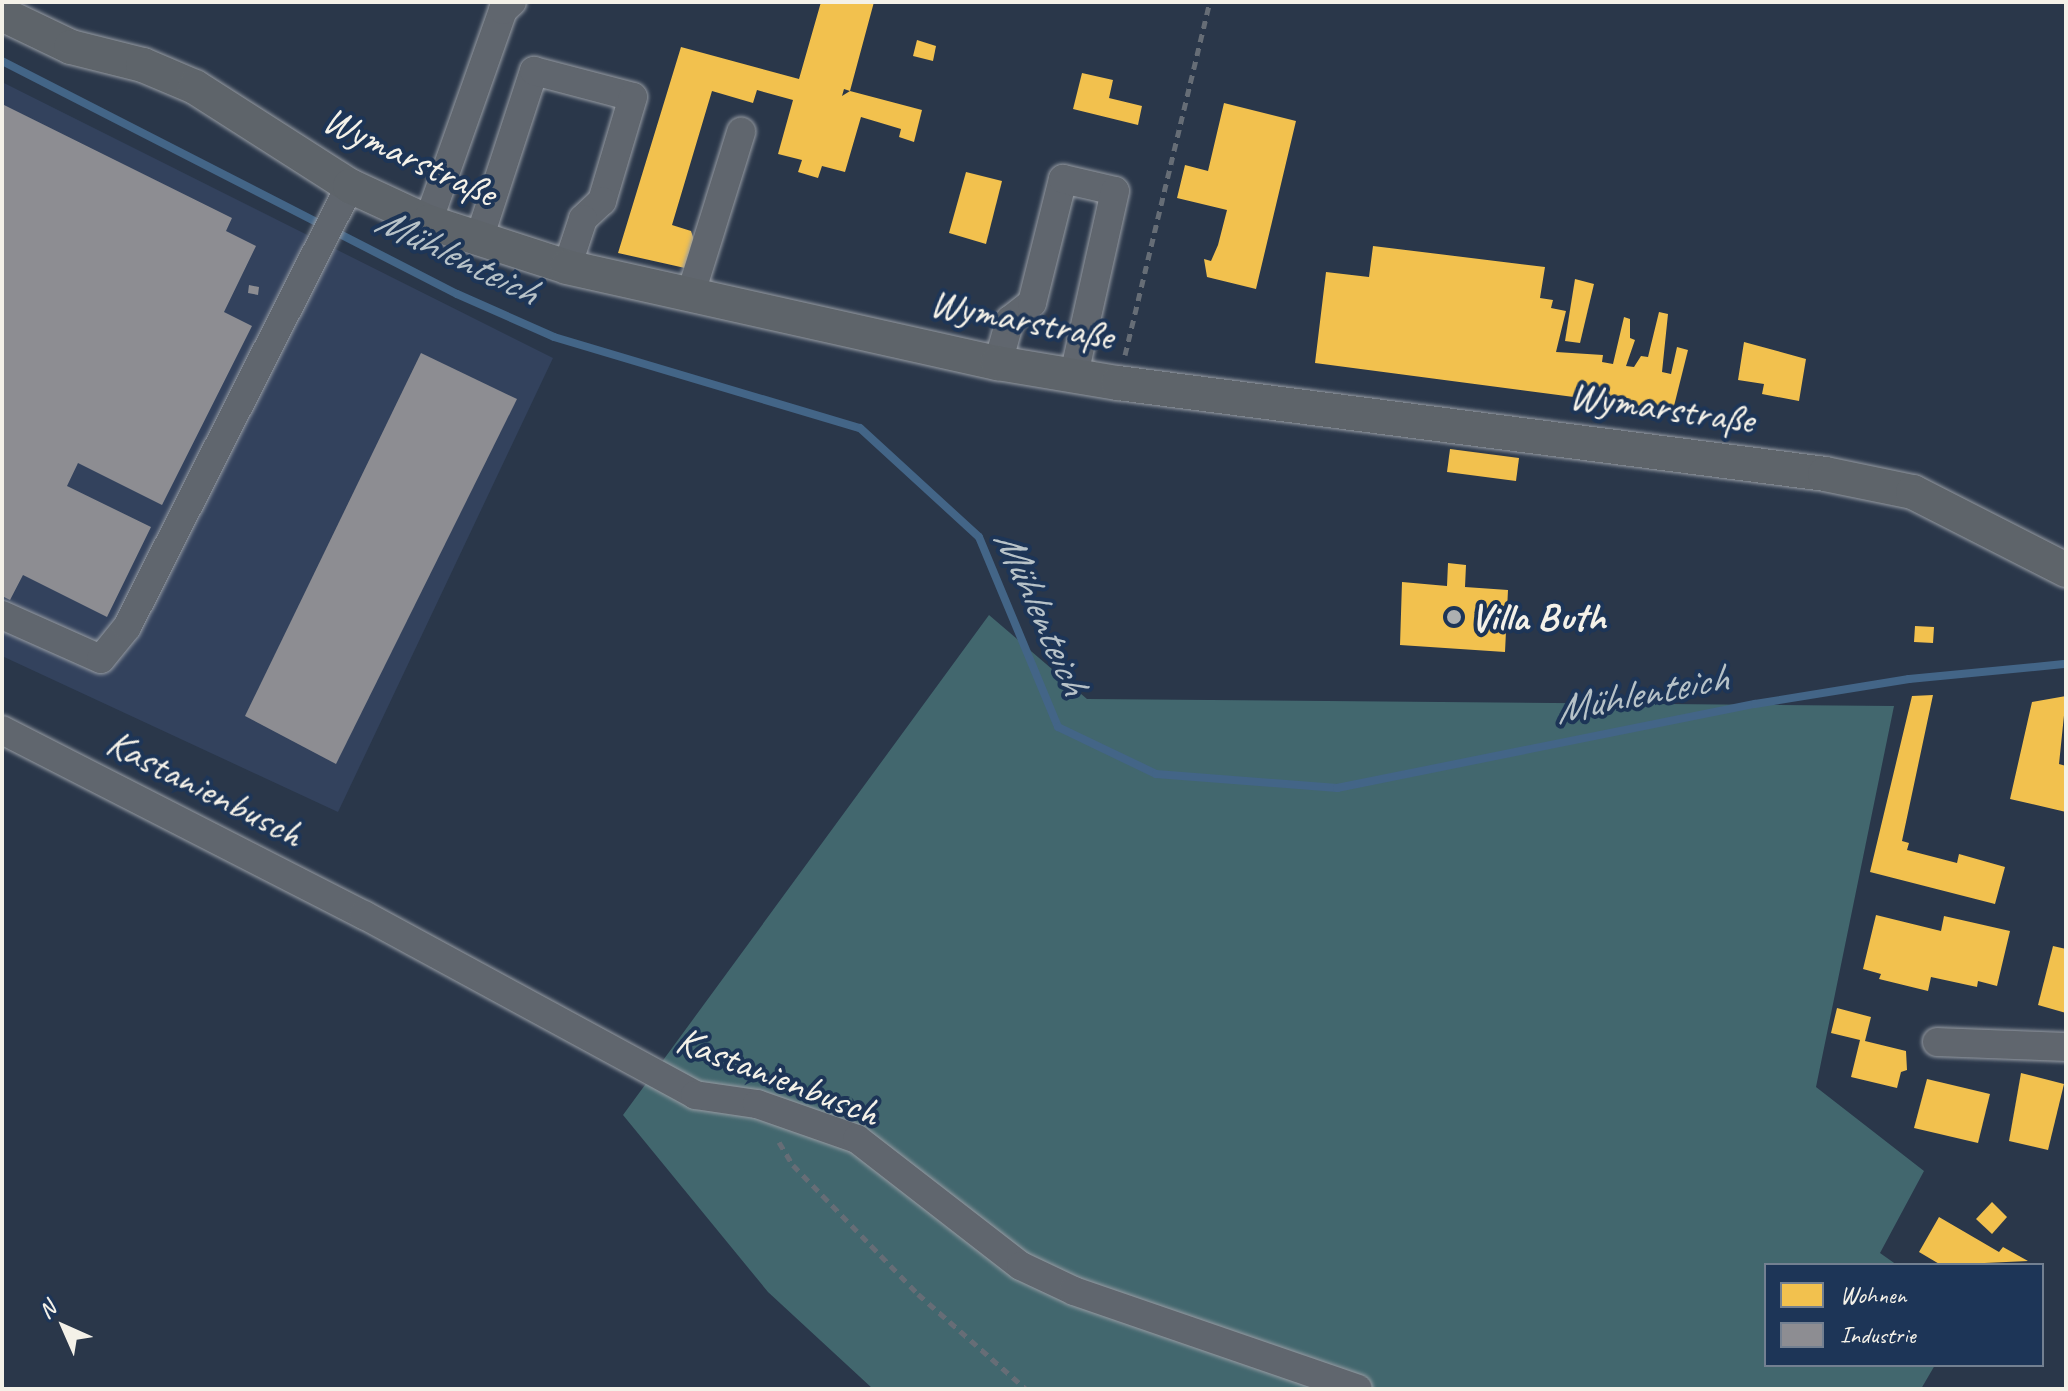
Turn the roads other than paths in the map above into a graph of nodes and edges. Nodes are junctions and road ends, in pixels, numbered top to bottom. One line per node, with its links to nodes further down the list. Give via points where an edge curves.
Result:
1 (512, 2): 5 (street, via 503,10)
2 (2, 14): 4 (main road, Wymarstraße, via 71,47 143,65 195,87)
3 (741, 132): 8 (street)
4 (345, 197): 5 (main road, Wymarstraße); 12 (street, via 127,627 101,659)
5 (428, 222): 6 (main road, Wymarstraße)
6 (479, 239): 7 (main road, Wymarstraße); 7 (street, via 534,71 633,97 602,201 583,219)
7 (567, 267): 8 (main road, Wymarstraße)
8 (691, 293): 9 (main road, Wymarstraße)
9 (998, 363): 10 (main road, Wymarstraße); 10 (street, via 1010,320 1032,303 1063,179 1115,191)
10 (1074, 375): 11 (main road, Wymarstraße, via 1825,474 1913,492)
11 (2066, 570)
12 (2, 615)
13 (2, 730): 16 (street, Kastanienbusch, via 364,915 695,1095 757,1104 857,1139 1021,1266 1074,1291)
14 (1937, 1042): 15 (street)
15 (2066, 1047)
16 (1358, 1389)

